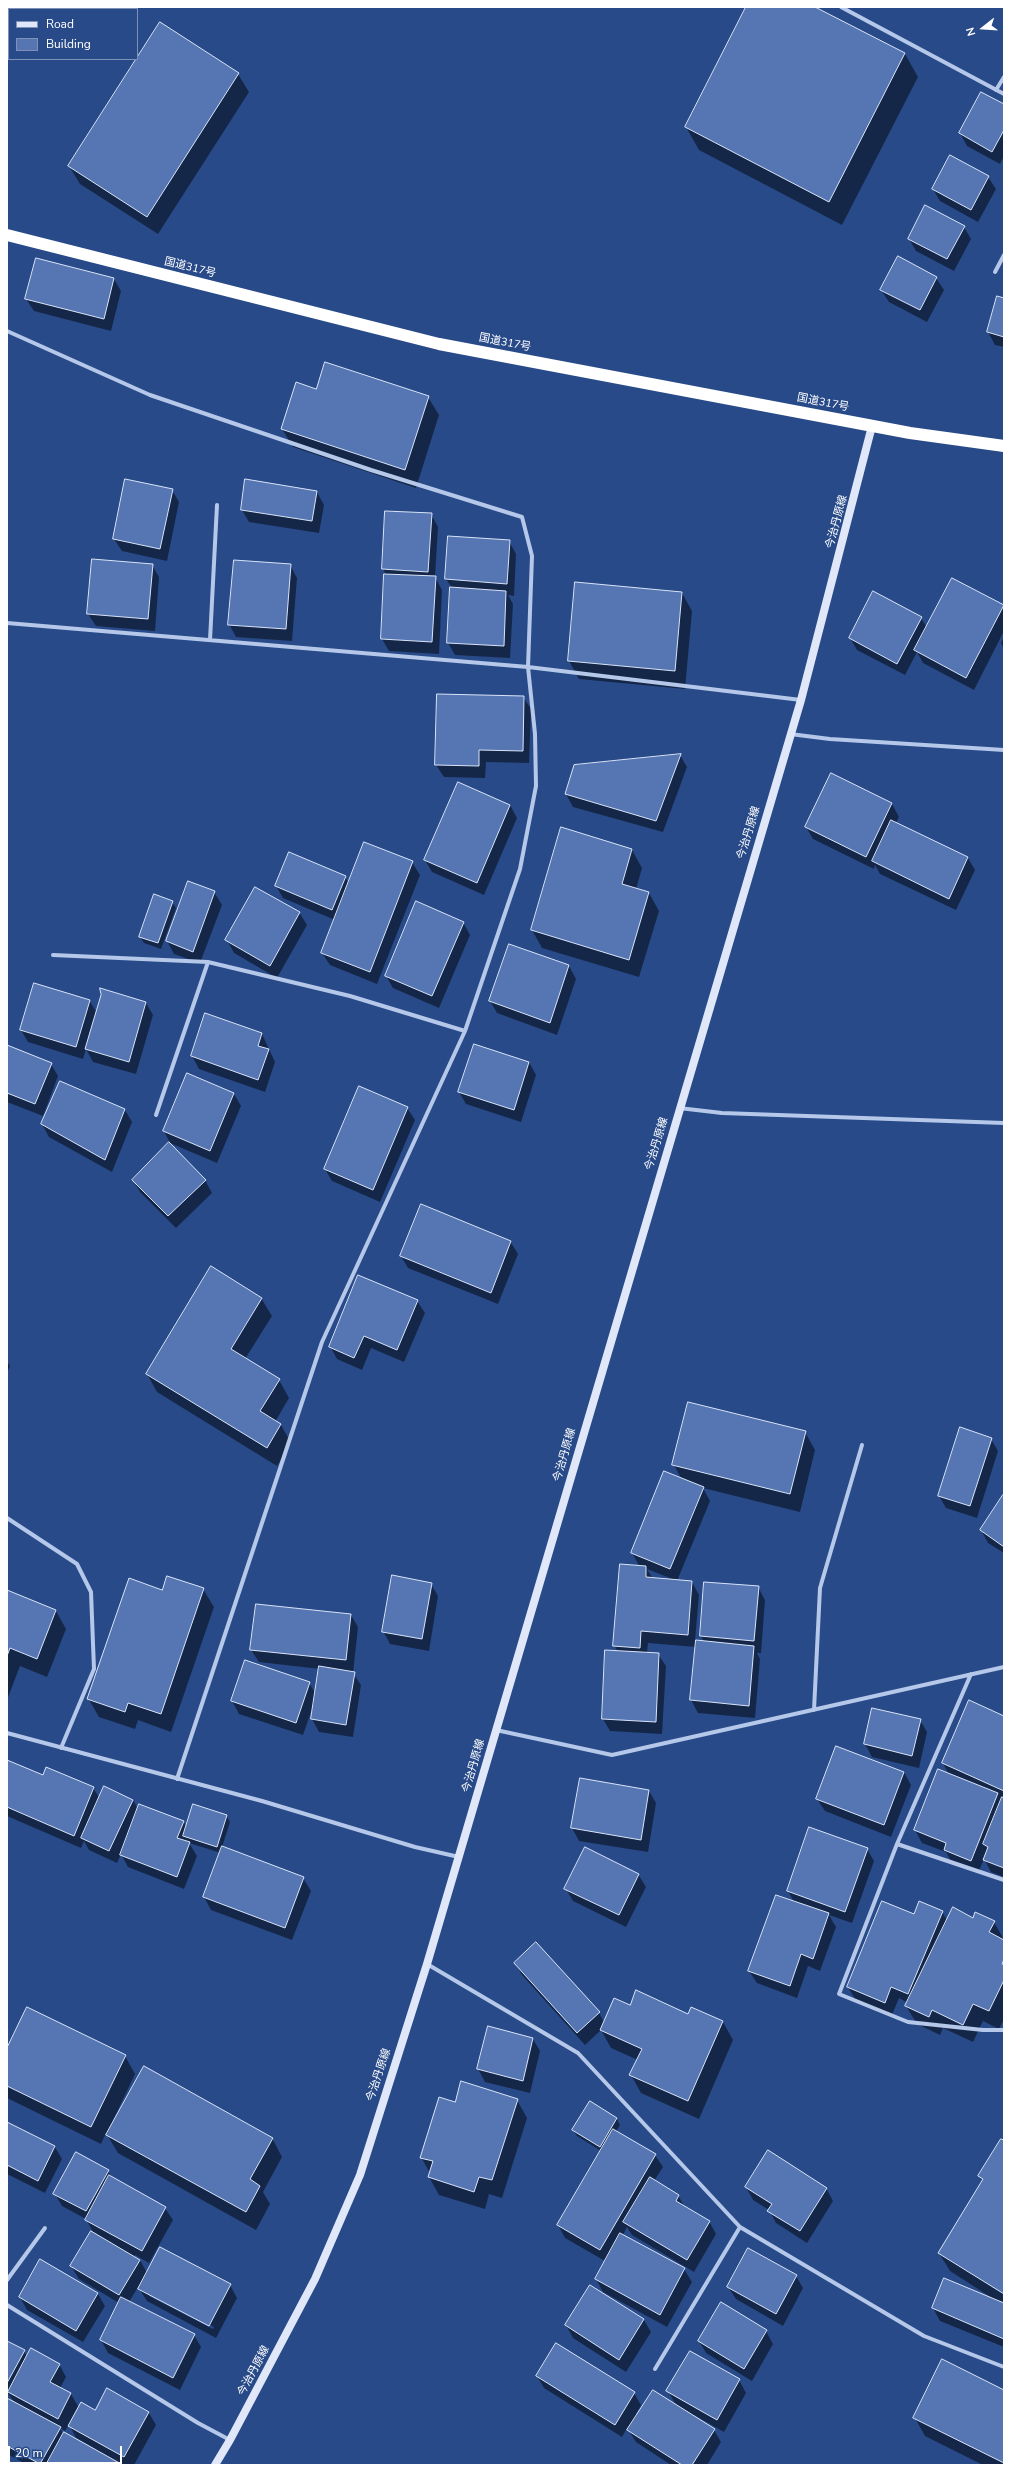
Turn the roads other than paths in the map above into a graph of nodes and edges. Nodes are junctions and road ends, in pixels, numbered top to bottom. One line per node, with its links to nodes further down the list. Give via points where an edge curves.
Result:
1 (841, 7): 3 (street)
2 (1004, 77): 3 (street)
3 (996, 90): 4 (street)
4 (1004, 94)
5 (7, 235): 9 (highway, 国道317号, via 439,344)
6 (1004, 255): 7 (street)
7 (995, 272)
8 (7, 331): 14 (street, via 150,395 371,470 522,517 532,556)
9 (872, 426): 10 (highway, 国道317号); 15 (main road, 今治丹原線)
10 (1004, 446)
11 (218, 505): 13 (street)
12 (7, 623): 13 (street)
13 (210, 640): 14 (street)
14 (528, 667): 15 (street); 20 (street, via 535,734 536,786 520,869)
15 (801, 700): 16 (main road, 今治丹原線)
16 (790, 734): 17 (street, via 830,739); 21 (main road, 今治丹原線)
17 (1004, 750)
18 (53, 955): 19 (street)
19 (208, 962): 20 (street, via 350,996); 22 (street)
20 (465, 1030): 32 (street, via 322,1342)
21 (679, 1108): 23 (street, via 722,1113); 29 (main road, 今治丹原線)
22 (156, 1115)
23 (1004, 1123)
24 (862, 1445): 28 (street, via 820,1588)
25 (7, 1518): 31 (street, via 76,1564 91,1592 94,1669)
26 (1004, 1667): 27 (street)
27 (971, 1674): 28 (street); 33 (street)
28 (814, 1710): 29 (street, via 612,1755)
29 (496, 1730): 34 (main road, 今治丹原線)
30 (7, 1733): 31 (street)
31 (61, 1748): 32 (street)
32 (178, 1779): 34 (street, via 415,1847)
33 (897, 1844): 35 (street); 37 (street, via 839,1994 908,2022)
34 (459, 1857): 36 (main road, 今治丹原線)
35 (1004, 1880)
36 (427, 1964): 38 (street, via 578,2053); 44 (main road, 今治丹原線, via 360,2175 340,2225)
37 (1004, 2030)
38 (740, 2227): 42 (street, via 924,2336); 43 (street)
39 (45, 2228): 40 (street)
40 (7, 2280)
41 (7, 2305): 44 (street, via 198,2423)
42 (1004, 2367)
43 (655, 2370)
44 (230, 2440): 45 (main road, 今治丹原線)
45 (214, 2465)

